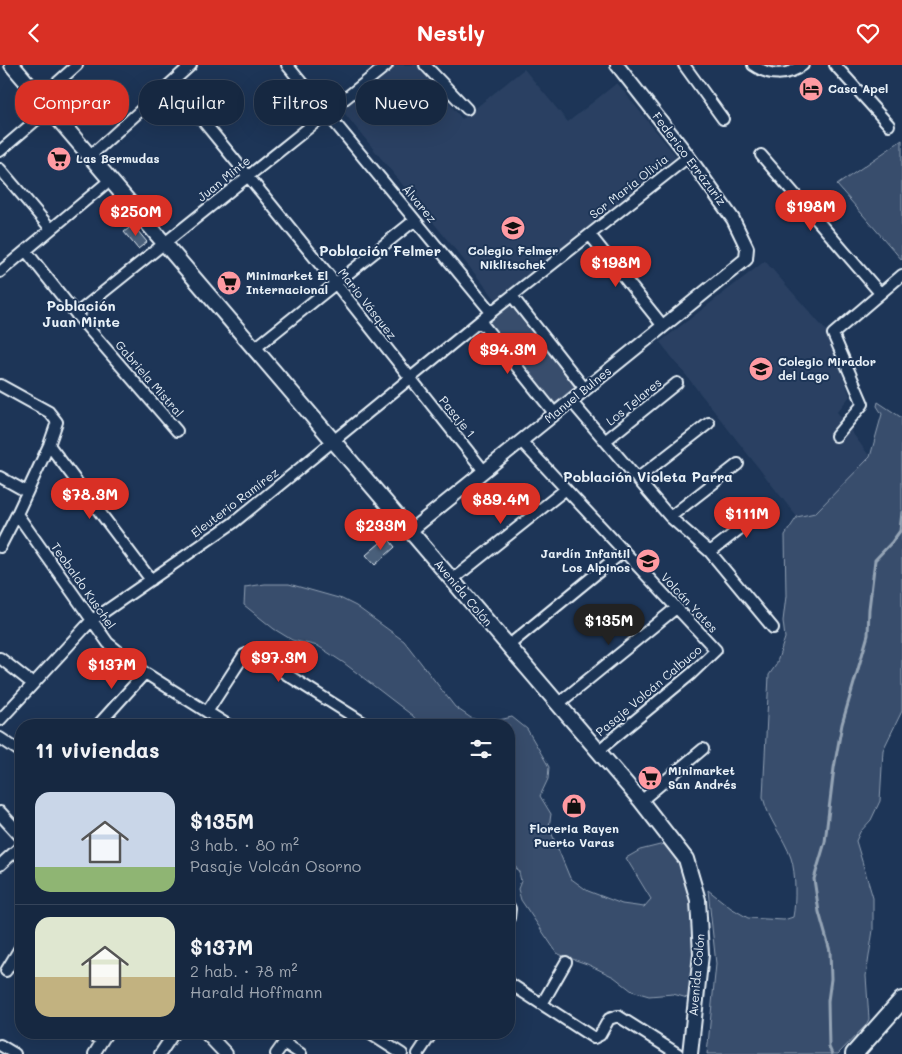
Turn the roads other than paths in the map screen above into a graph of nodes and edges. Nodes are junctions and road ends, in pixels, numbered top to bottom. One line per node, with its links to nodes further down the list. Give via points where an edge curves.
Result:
1 (12, 65): 12 (main road, Avenida Colón)
2 (77, 65): 13 (street)
3 (191, 65): 14 (street)
4 (287, 65): 15 (street, Álvarez)
5 (388, 65): 16 (street, Juan Minte)
6 (425, 65): 17 (street)
7 (617, 65): 29 (street, Federico Errázuriz)
8 (684, 65): 19 (street)
9 (753, 65): 10 (street, via 776,74 790,73)
10 (803, 65)
11 (836, 65): 25 (street)
12 (25, 80)
13 (60, 80)
14 (175, 80)
15 (300, 80)
16 (346, 98)
17 (467, 109)
18 (139, 112): 28 (street)
19 (723, 119)
20 (30, 125): 26 (street)
21 (63, 125): 28 (main road, Avenida Colón)
22 (206, 125): 31 (street, Mario Vásquez)
23 (312, 125): 31 (street, Juan Minte)
24 (337, 125): 33 (street, Álvarez)
25 (888, 125)
26 (0, 151)
27 (761, 155): 42 (street)
28 (90, 156): 32 (main road, Avenida Colón)
29 (688, 157): 35 (street, Sor María Olivia); 38 (street, Federico Errázuriz, via 733,219 747,247)
30 (0, 169): 34 (street)
31 (248, 176): 36 (street, Juan Minte); 41 (street, Mario Vásquez)
32 (110, 180): 34 (street); 36 (main road, Avenida Colón)
33 (415, 220): 41 (street); 44 (street, Álvarez)
34 (51, 229): 37 (street)
35 (590, 235): 43 (street, Sor María Olivia); 47 (street)
36 (164, 243): 45 (street, Juan Minte); 48 (main road, Avenida Colón)
37 (26, 251): 39 (street); 45 (street, Gabriela Mistral)
38 (746, 259): 47 (street, Manuel Bulnes)
39 (0, 272)
40 (902, 275): 42 (street)
41 (336, 284): 48 (street); 49 (street, Mario Vásquez)
42 (880, 293): 57 (street, via 833,334 863,404)
43 (512, 296): 44 (street, Sor María Olivia); 52 (street)
44 (492, 312): 46 (street, Eleuterio Ramírez)
45 (76, 314): 56 (street, Gabriela Mistral)
46 (480, 321): 49 (street, Eleuterio Ramírez); 54 (street)
47 (663, 326): 52 (street, Manuel Bulnes)
48 (254, 349): 60 (main road, Avenida Colón)
49 (410, 379): 60 (street, Eleuterio Ramírez); 63 (street, Pasaje 1)
50 (678, 383): 59 (street, Los Telares)
51 (0, 385): 61 (street, via 53,414 57,425)
52 (585, 389): 53 (street, Manuel Bulnes)
53 (571, 401): 54 (street, Manuel Bulnes); 59 (street)
54 (555, 414): 58 (street, Manuel Bulnes)
55 (709, 423): 65 (street)
56 (177, 431)
57 (836, 436)
58 (521, 441): 63 (street, Manuel Bulnes); 66 (street, Volcán Yates)
59 (606, 441): 65 (street)
60 (333, 443): 71 (main road, Avenida Colón); 75 (street, Eleuterio Ramírez, via 233,523)
61 (49, 445): 67 (street); 75 (street)
62 (738, 465): 70 (street)
63 (484, 471): 71 (street, Manuel Bulnes)
64 (0, 477): 67 (street)
65 (637, 479): 70 (street)
66 (566, 489): 73 (street, Volcán Yates); 76 (street)
67 (27, 492): 69 (street)
68 (769, 506): 74 (street)
69 (17, 514): 72 (street); 78 (street, Teobaldo Kuschel)
70 (670, 517): 74 (street)
71 (410, 531): 76 (main road, Avenida Colón)
72 (0, 547)
73 (624, 551): 77 (street, Volcán Yates); 80 (street)
74 (710, 552): 79 (street)
75 (151, 580): 78 (street, Eleuterio Ramírez)
76 (452, 580): 80 (main road, Avenida Colón)
77 (676, 608): 81 (street, Volcán Yates); 85 (street)
78 (91, 621): 83 (street, Teobaldo Kuschel, via 108,643); 84 (street, Eleuterio Ramírez)
79 (773, 628)
80 (508, 646): 85 (main road, Avenida Colón)
81 (716, 651): 94 (street, Pasaje Volcán Calbuco)
82 (0, 658): 84 (street)
83 (145, 673): 86 (street, Teobaldo Kuschel); 87 (street)
84 (33, 684): 90 (street, Eleuterio Ramírez)
85 (558, 704): 94 (main road, Avenida Colón)
86 (207, 712): 88 (street, Teobaldo Kuschel); 89 (street, via 244,655 251,652)
87 (103, 719)
88 (218, 719)
89 (357, 719)
90 (0, 720)
91 (0, 739): 92 (street)
92 (15, 748)
93 (703, 749): 95 (street)
94 (598, 751): 95 (main road, Avenida Colón)
95 (641, 801): 123 (main road, Avenida Colón, via 686,859 698,900 702,936)
96 (0, 813): 97 (street)
97 (15, 829)
98 (15, 851): 99 (street)
99 (0, 865)
100 (15, 956): 102 (street)
101 (566, 962): 105 (street)
102 (6, 971)
103 (515, 987): 105 (street)
104 (902, 1000): 124 (main road)
105 (542, 1004): 122 (street, via 594,1038 600,1035 609,1019 618,1016)
106 (104, 1039): 115 (street)
107 (212, 1039): 117 (street)
108 (287, 1039): 111 (street)
109 (378, 1039): 120 (street)
110 (428, 1039): 121 (street)
111 (284, 1043): 118 (street); 119 (street)
112 (0, 1045): 114 (street)
113 (165, 1049): 116 (street)
114 (15, 1054)
115 (94, 1054)
116 (160, 1054)
117 (226, 1054)
118 (276, 1054)
119 (301, 1054)
120 (402, 1054)
121 (418, 1054)
122 (678, 1054)
123 (690, 1054)
124 (854, 1054)

